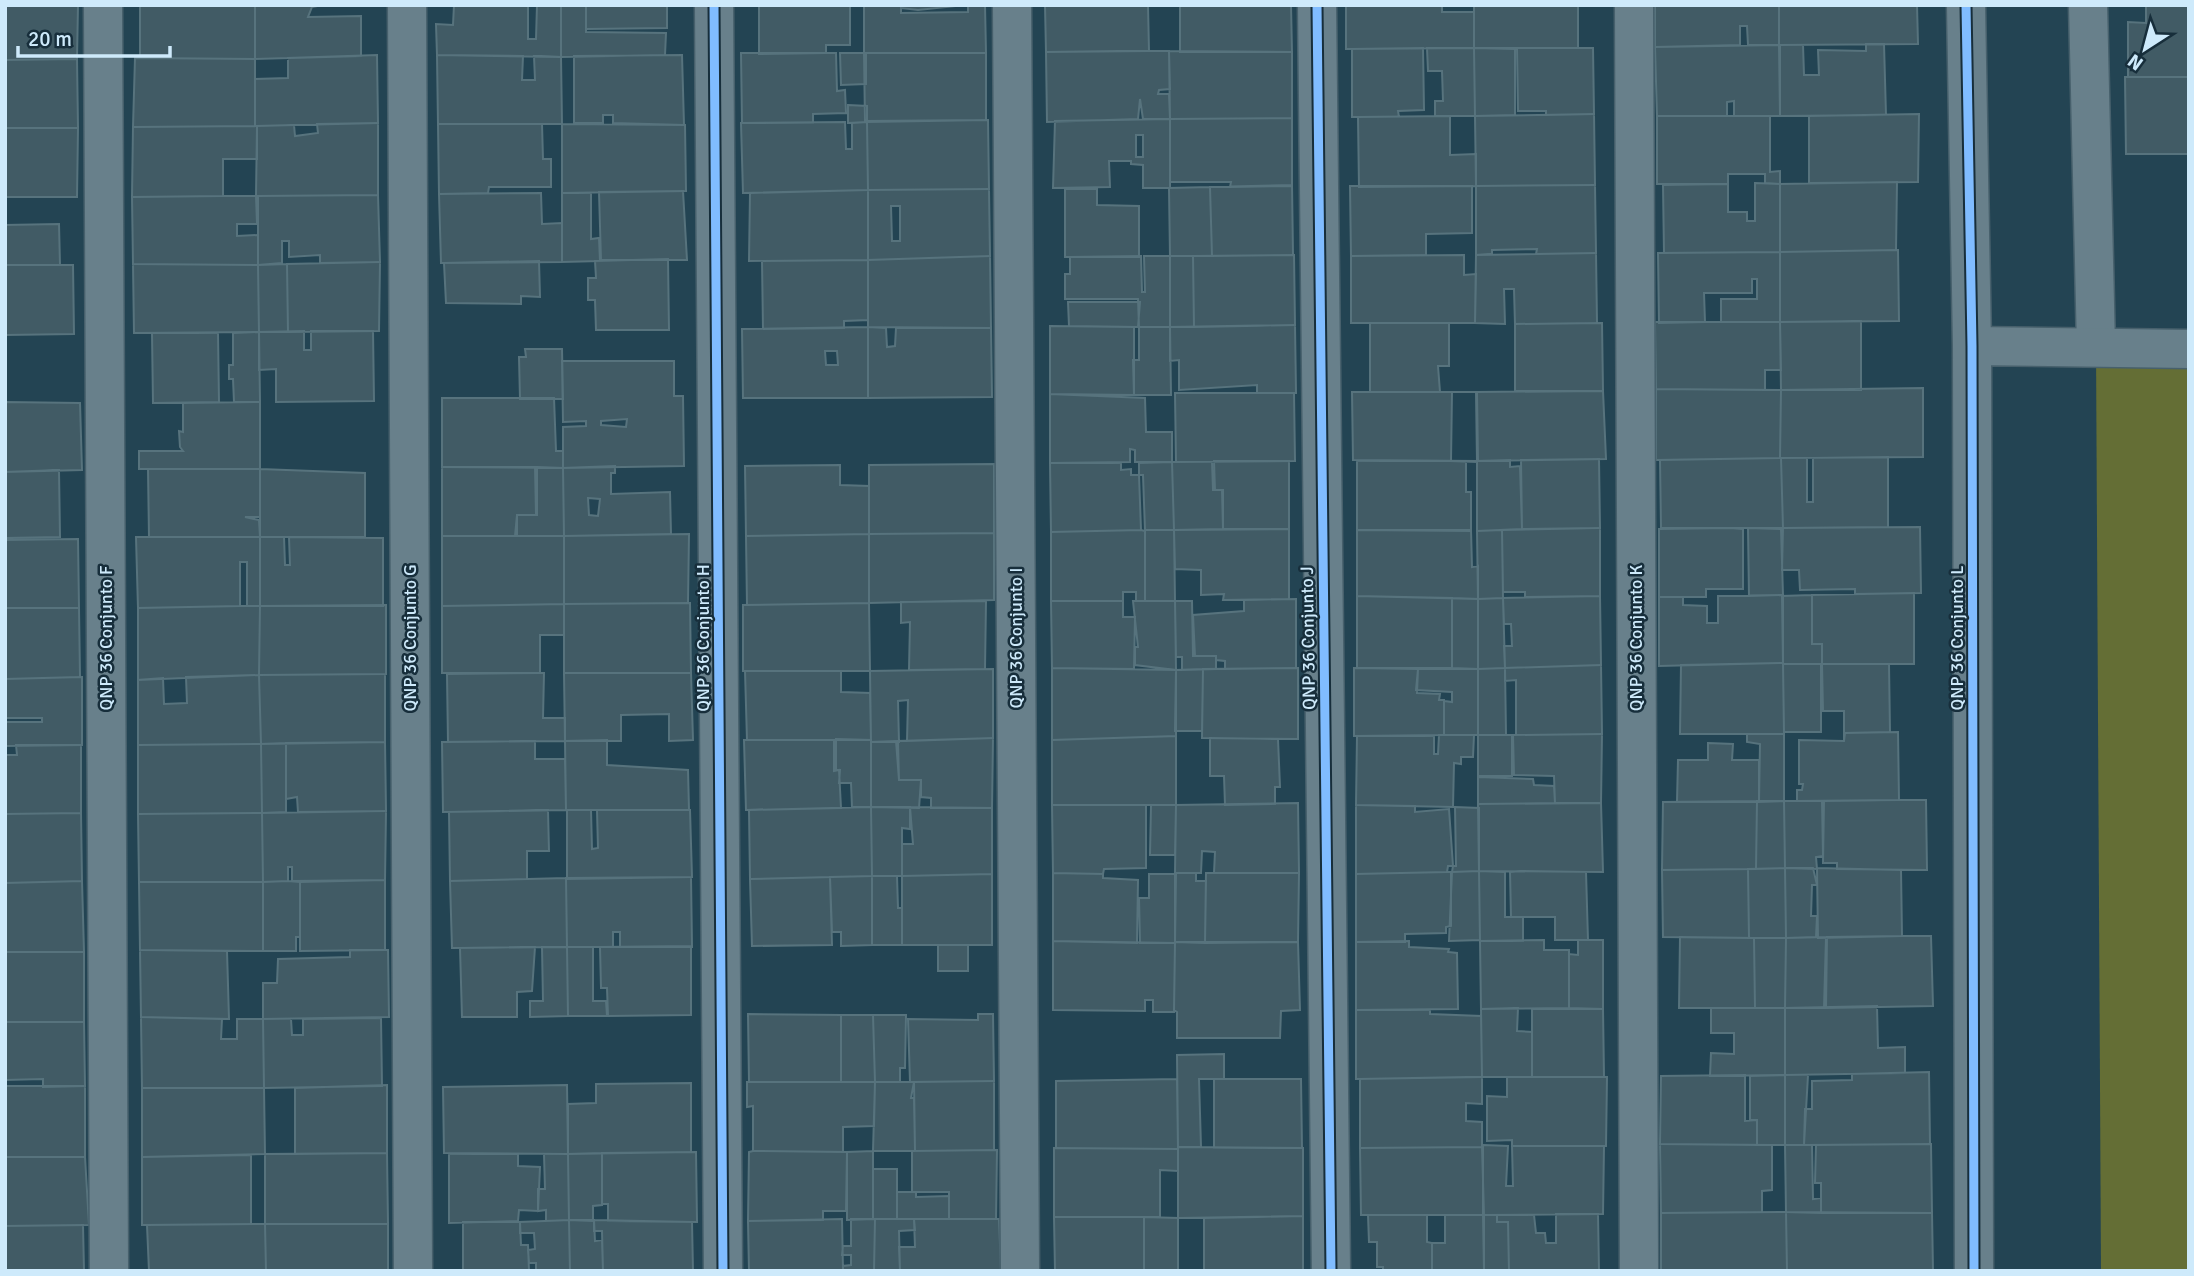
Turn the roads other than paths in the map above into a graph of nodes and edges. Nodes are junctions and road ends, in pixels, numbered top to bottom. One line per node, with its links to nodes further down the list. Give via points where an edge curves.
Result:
1 (103, 5): 12 (street, QNP 36 Conjunto F)
2 (407, 5): 13 (street, QNP 36 Conjunto G)
3 (714, 5): 14 (street, QNP 36 Conjunto H)
4 (1012, 5): 15 (street, QNP 36 Conjunto I)
5 (1317, 5): 16 (street, QNP 36 Conjunto J)
6 (1634, 5): 17 (street, QNP 36 Conjunto K)
7 (1966, 5): 9 (street, QNP 36 Conjunto L)
8 (2088, 5): 10 (street)
9 (1972, 346): 10 (street); 18 (street, QNP 36 Conjunto L)
10 (2096, 347): 11 (street)
11 (2189, 349)
12 (108, 1271)
13 (414, 1271)
14 (723, 1271)
15 (1020, 1271)
16 (1331, 1271)
17 (1639, 1271)
18 (1974, 1271)

